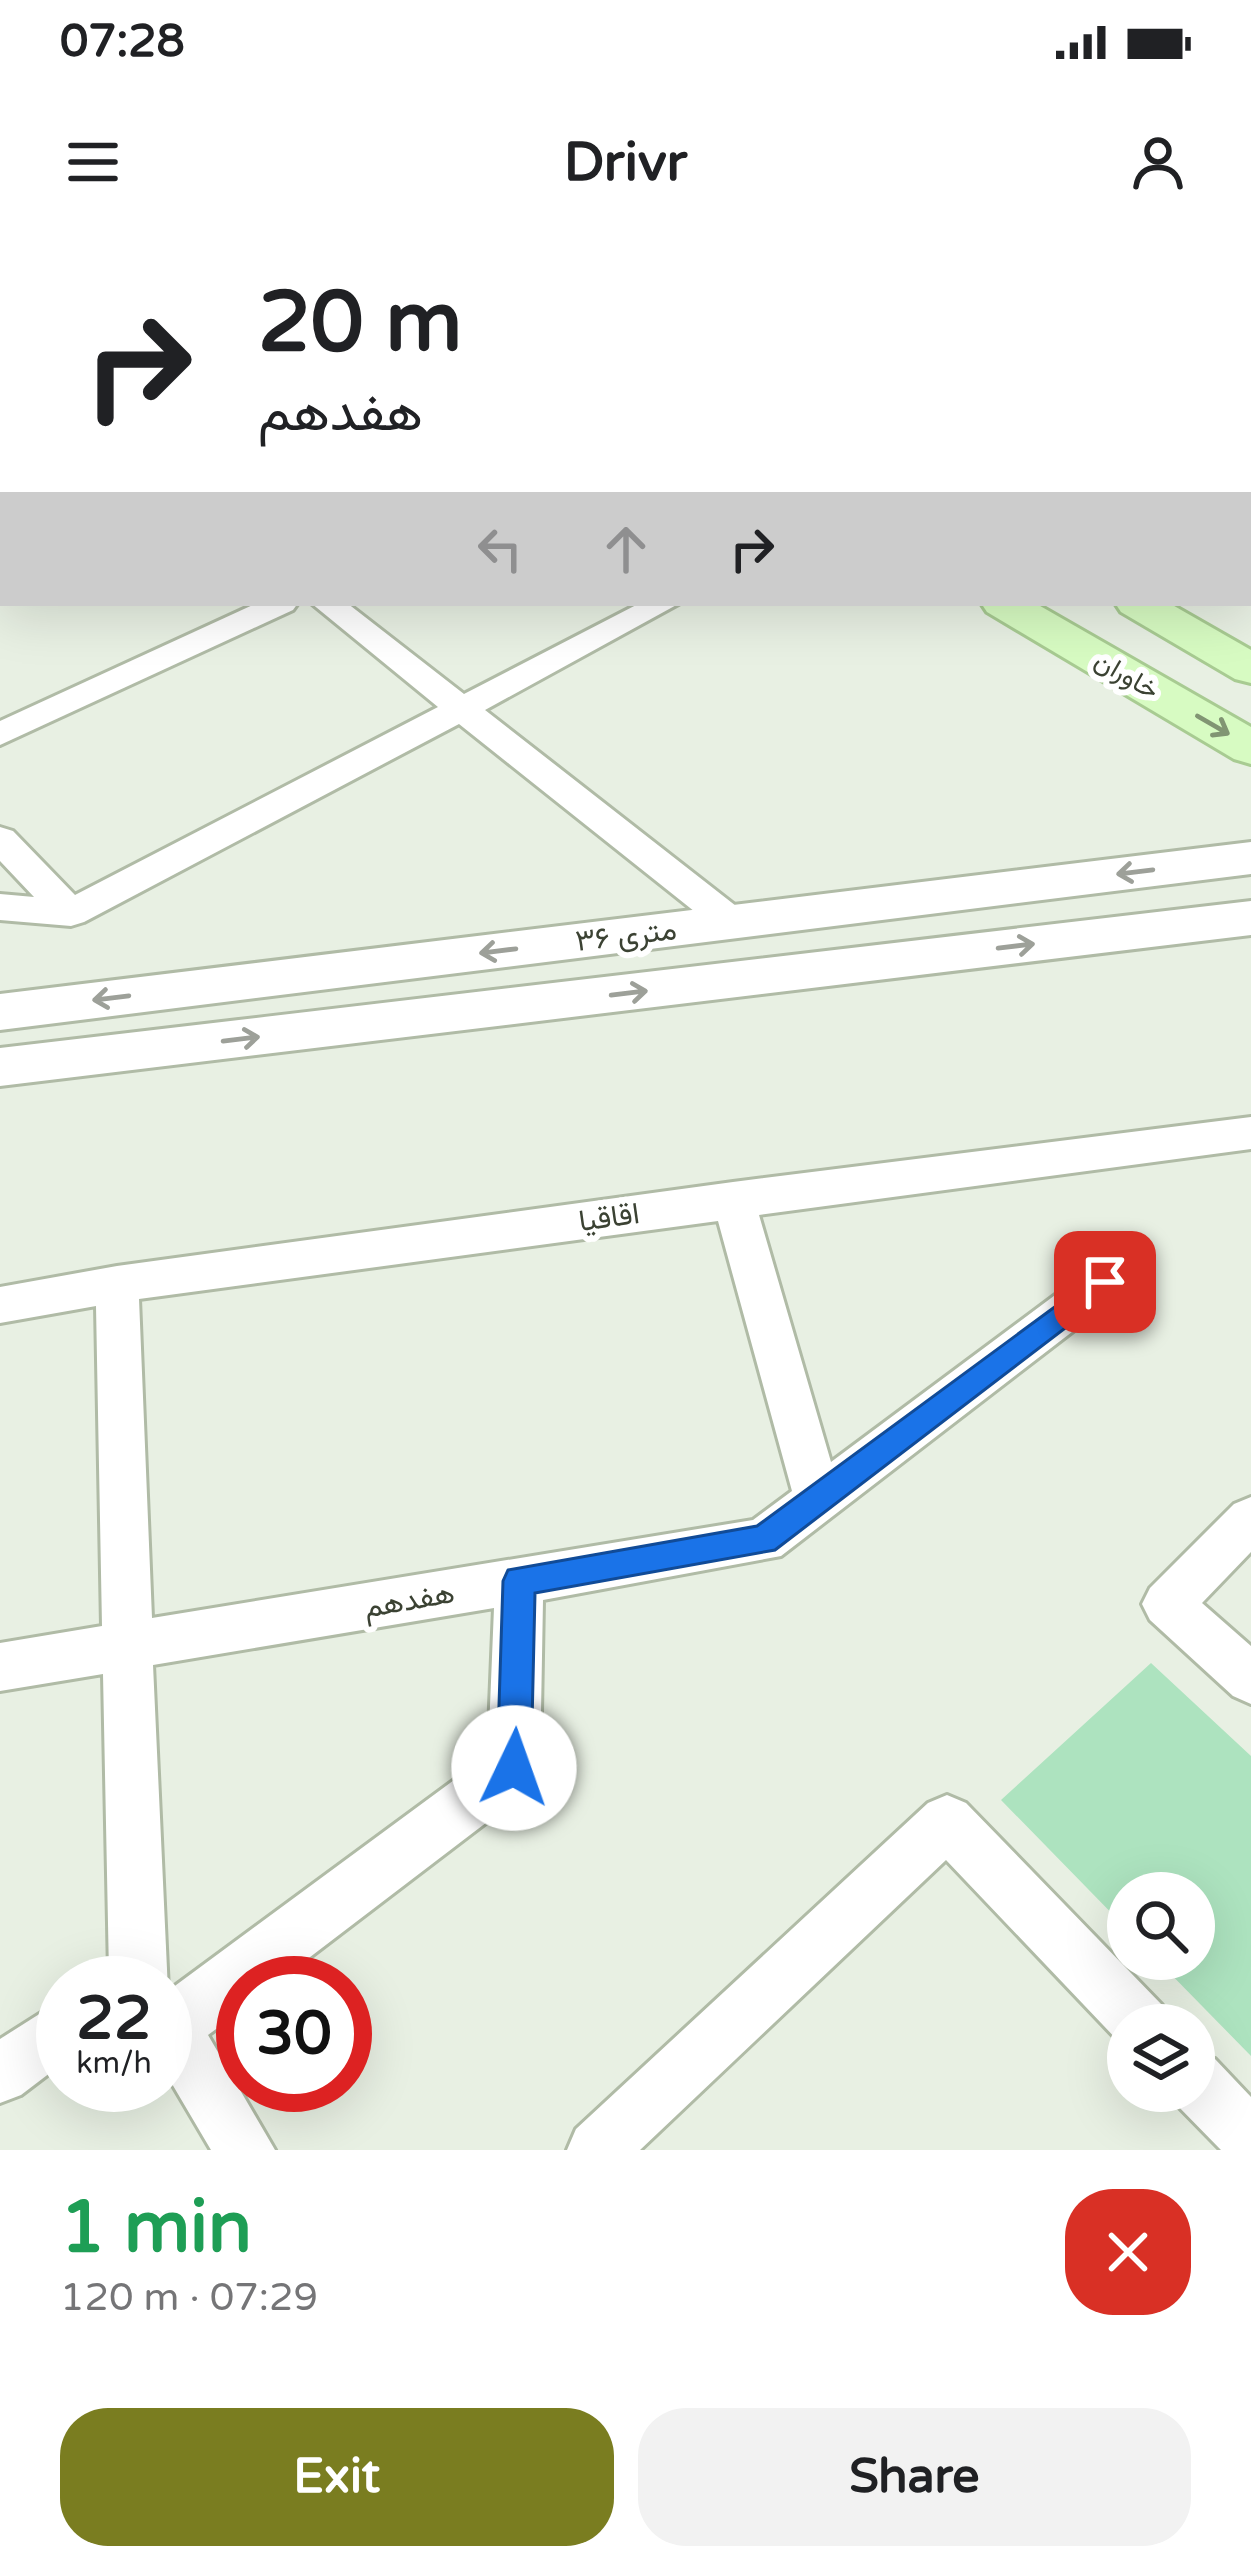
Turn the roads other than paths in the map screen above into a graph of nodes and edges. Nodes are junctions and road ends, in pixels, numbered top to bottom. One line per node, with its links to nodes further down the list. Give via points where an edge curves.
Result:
1 (276, 606): 8 (street)
2 (331, 606): 7 (street)
3 (658, 606): 7 (street)
4 (1008, 606): 9 (main road, خاوران, one-way to 9)
5 (1142, 606): 6 (main road)
6 (1251, 669)
7 (462, 709): 13 (street); 15 (street)
8 (0, 734)
9 (1251, 748)
10 (0, 839): 13 (street)
11 (1251, 858): 15 (street, ۳۶ متری, one-way to 15)
12 (0, 907): 13 (street)
13 (71, 913)
14 (1251, 918): 17 (street, ۳۶ متری, one-way to 14)
15 (732, 922): 16 (street, ۳۶ متری, one-way to 16)
16 (0, 1012)
17 (0, 1067)
18 (1240, 1125): 19 (street, اقاقیا)
19 (733, 1199): 21 (street, اقاقیا); 23 (street)
20 (1105, 1282): 23 (street, هفدهم)
21 (117, 1284): 22 (street, اقاقیا); 26 (street)
22 (0, 1305)
23 (818, 1498): 25 (street, هفدهم, via 764,1540)
24 (1251, 1519): 28 (street, via 1167,1604)
25 (519, 1581): 26 (street, هفدهم); 30 (street, via 514,1768)
26 (128, 1647): 27 (street, هفدهم); 29 (street)
27 (0, 1667)
28 (1251, 1679)
29 (146, 1956)
30 (192, 1969)
31 (1122, 2004): 38 (street, via 947,1822)
32 (36, 2048): 34 (street)
33 (192, 2066): 37 (street)
34 (0, 2074)
35 (1215, 2102): 36 (street)
36 (1251, 2139)
37 (245, 2150)
38 (597, 2150)

